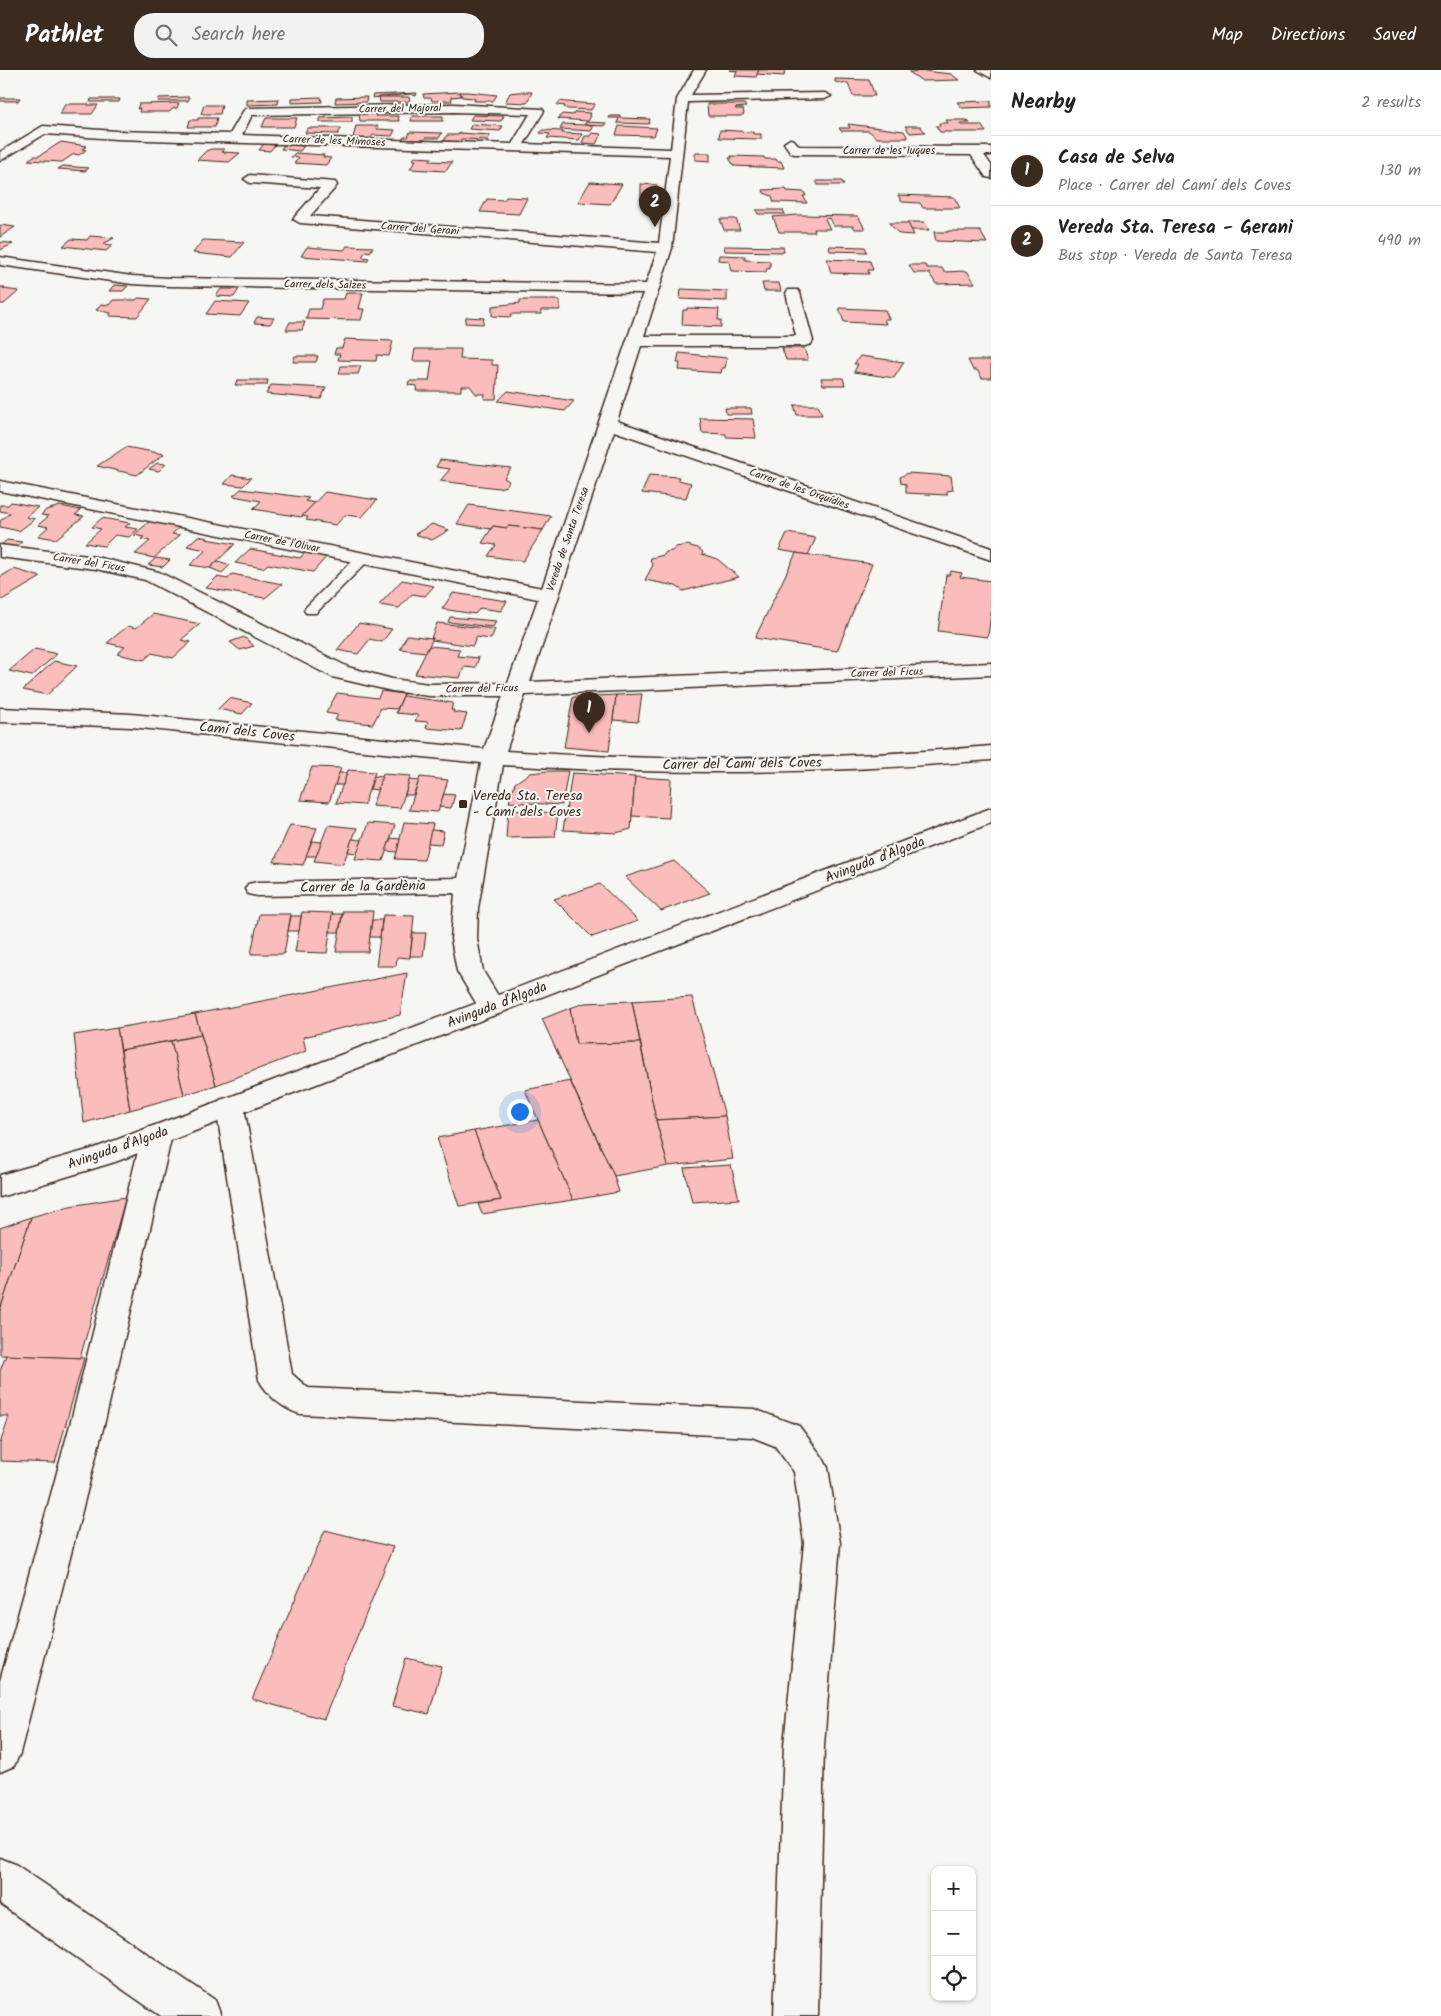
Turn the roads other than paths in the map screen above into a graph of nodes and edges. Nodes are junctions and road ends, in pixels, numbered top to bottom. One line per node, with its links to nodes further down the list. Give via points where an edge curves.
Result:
1 (700, 70): 5 (street, Vereda de Santa Teresa)
2 (983, 70): 3 (street)
3 (991, 75)
4 (825, 96): 5 (street)
5 (683, 100): 11 (street, Vereda de Santa Teresa)
6 (234, 138): 8 (street, Carrer de les Mimoses); 8 (street, Carrer del Majoral, via 248,112 454,108 538,111); 12 (street, Carrer de les Mimoses, via 126,136 43,130)
7 (790, 144): 9 (street, Carrer de les Iuques, via 795,150)
8 (515, 148): 11 (street, Carrer de les Mimoses)
9 (975, 151): 10 (street, Carrer de les Iuques); 13 (street)
10 (991, 151)
11 (676, 153): 15 (street, Vereda de Santa Teresa)
12 (1, 162)
13 (991, 174)
14 (250, 179): 15 (street, Carrer del Gerani, via 330,185 300,219)
15 (665, 248): 17 (street, Vereda de Santa Teresa)
16 (0, 261): 17 (street, Carrer dels Salzes, via 132,280 169,282)
17 (651, 289): 19 (street, Vereda de Santa Teresa)
18 (793, 293): 19 (street, via 805,341)
19 (634, 341): 20 (street, Vereda de Santa Teresa)
20 (607, 423): 23 (street, Carrer de les Orquídies); 25 (street, Vereda de Santa Teresa)
21 (8, 488): 24 (street, Carrer de l'Olivar)
22 (0, 551): 28 (street, Carrer del Ficus, via 121,566 152,576 340,672 429,690)
23 (991, 554)
24 (363, 558): 25 (street, Carrer de l'Olivar); 26 (lane)
25 (549, 595): 28 (street, Vereda de Santa Teresa)
26 (311, 610)
27 (991, 669): 28 (street, Carrer del Ficus)
28 (517, 688): 31 (street, Vereda de Santa Teresa)
29 (0, 715): 31 (street, Camí dels Coves, via 148,722)
30 (991, 753): 31 (street, Carrer del Camí dels Coves, via 889,761 708,766)
31 (493, 757): 33 (street, Vereda de Santa Teresa)
32 (991, 815): 35 (street, Avinguda d'Algoda)
33 (469, 884): 34 (street, Carrer de la Gardènia); 35 (street, Vereda de Santa Teresa, via 464,940 470,972)
34 (257, 889)
35 (492, 1007): 36 (street, Avinguda d'Algoda)
36 (230, 1107): 37 (street, Avinguda d'Algoda); 42 (street, via 276,1380 300,1401 754,1423 787,1436 812,1468 822,1543 804,1745)
37 (157, 1135): 38 (street, Avinguda d'Algoda, via 104,1155); 39 (street, via 88,1421)
38 (0, 1186)
39 (0, 1753)
40 (0, 1879): 41 (street)
41 (198, 2016)
42 (796, 2016)

